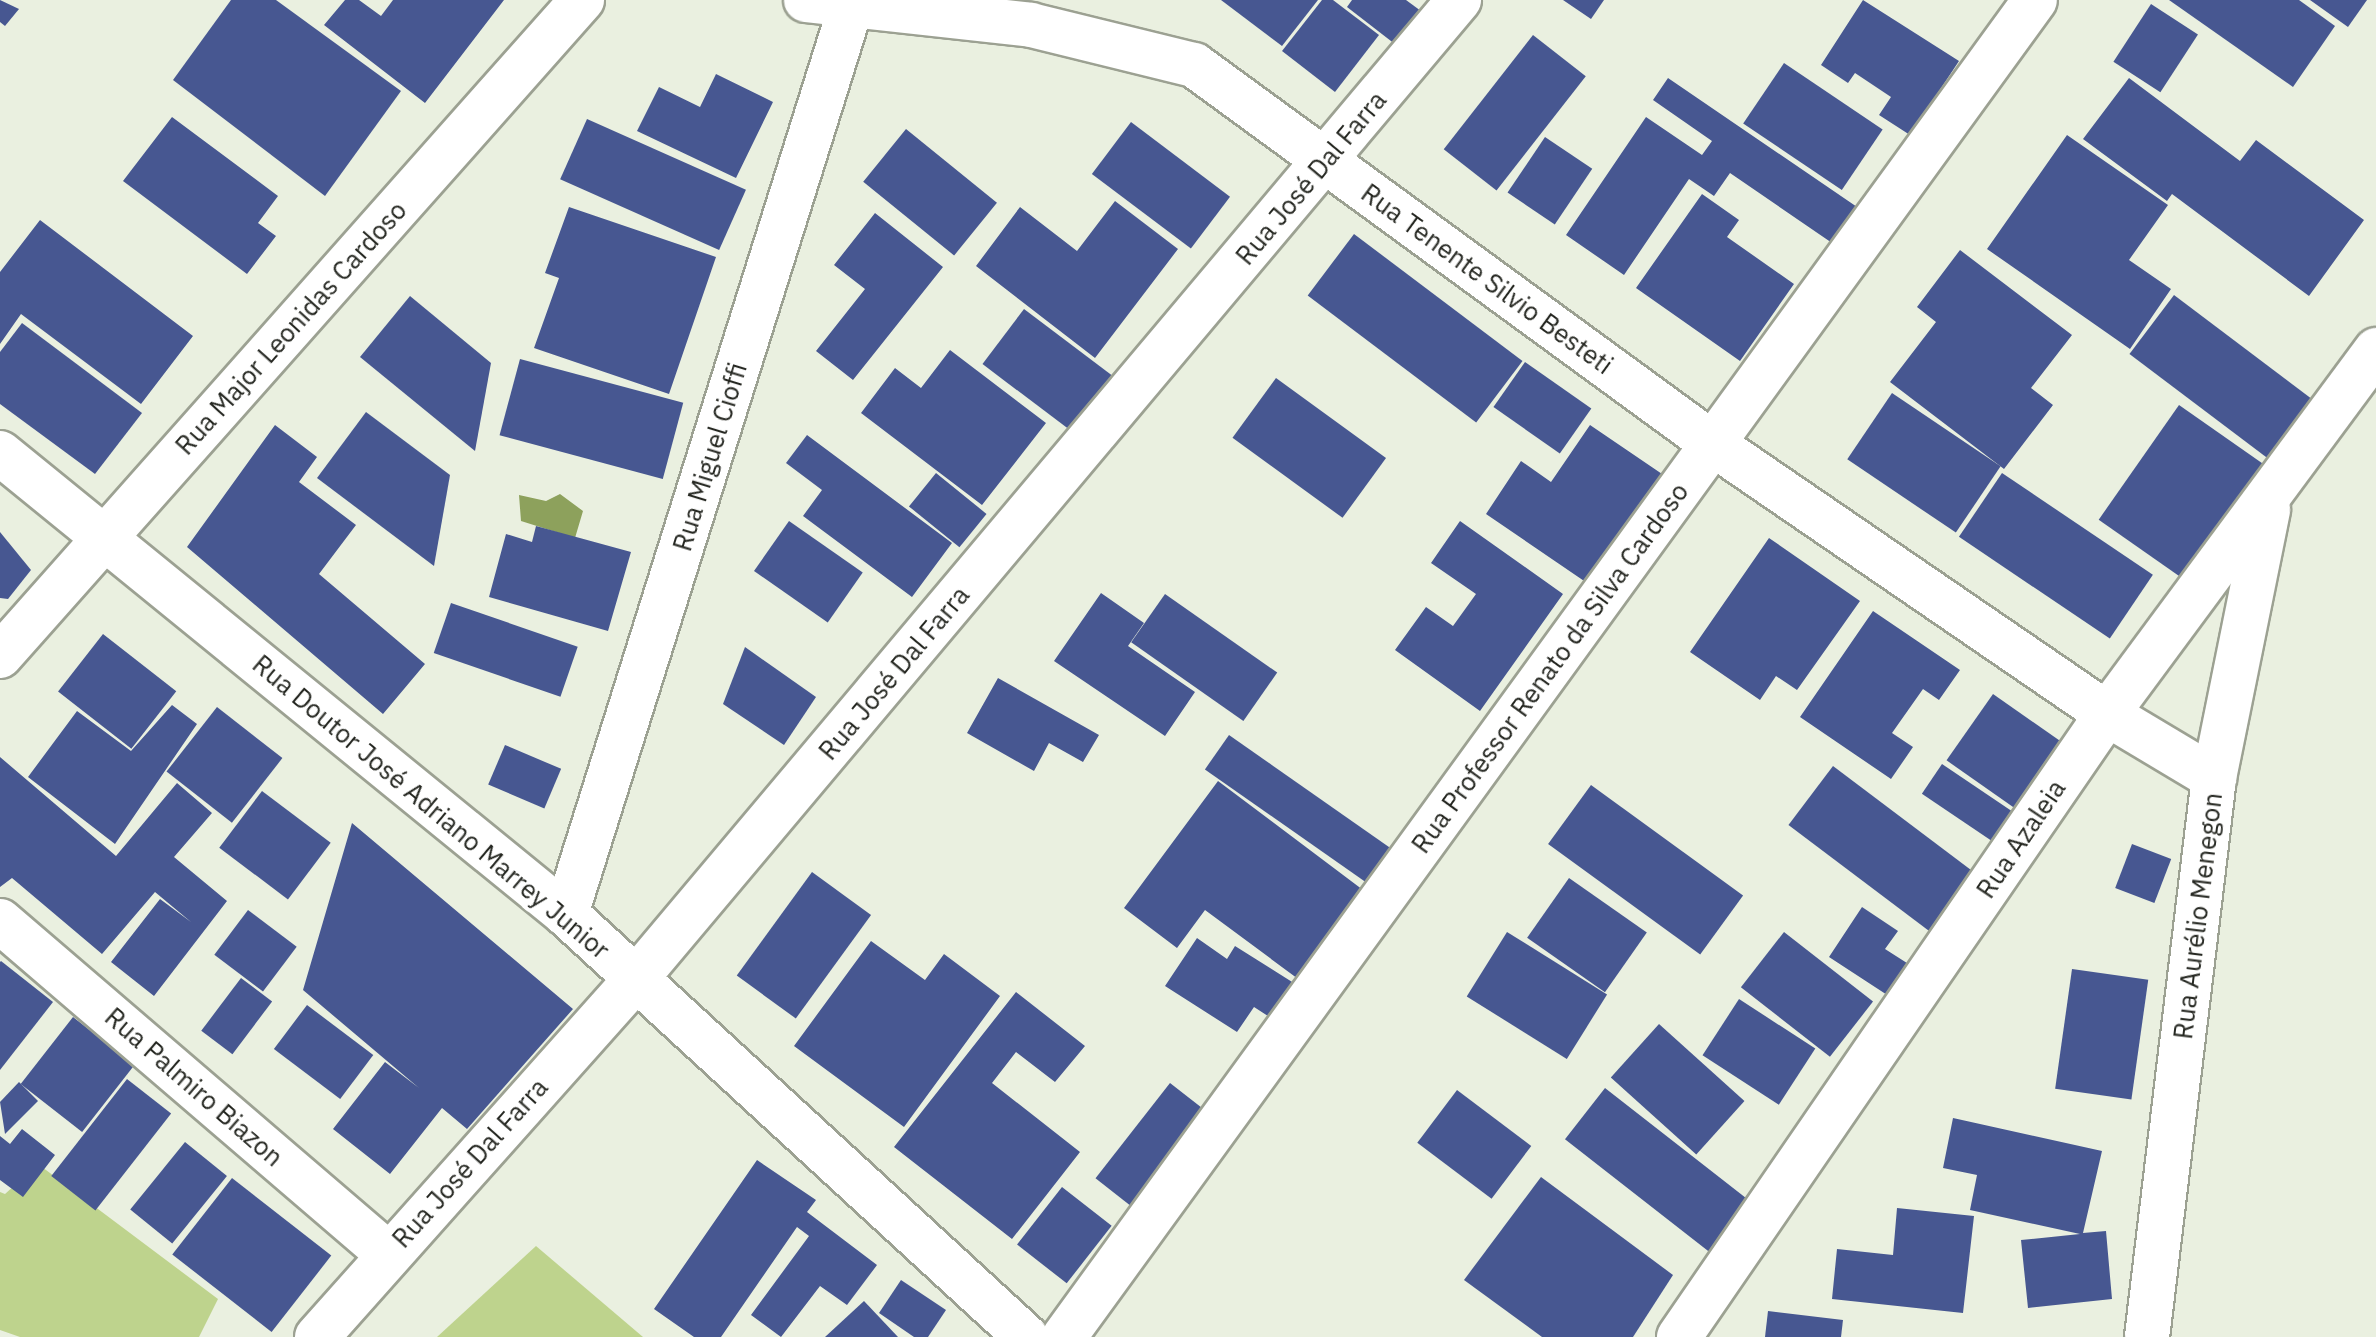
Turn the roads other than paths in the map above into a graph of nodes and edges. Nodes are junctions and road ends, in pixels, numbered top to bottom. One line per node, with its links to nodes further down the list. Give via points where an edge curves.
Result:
1 (582, 0): 11 (street, Rua Major Leonidas Cardoso)
2 (806, 0): 5 (street, Rua Tenente Silvio Besteti)
3 (1459, 0): 6 (street, Rua José Dal Farra)
4 (2035, 0): 8 (street, Rua Professor Renato da Silva Cardoso)
5 (853, 2): 6 (street, Rua Tenente Silvio Besteti, via 1031,25 1194,65); 15 (street, Rua Miguel Cioffi)
6 (1326, 162): 8 (street, Rua Tenente Silvio Besteti); 17 (street, Rua José Dal Farra)
7 (2376, 350): 10 (street, Rua Azaleia)
8 (1713, 444): 13 (street, Rua Tenente Silvio Besteti); 21 (street, Rua Professor Renato da Silva Cardoso)
9 (0, 453): 11 (street, Rua Doutor José Adriano Marrey Junior)
10 (2270, 499): 13 (street, Rua Azaleia); 14 (street, Rua Aurélio Menegon)
11 (106, 537): 12 (street, Rua Major Leonidas Cardoso); 15 (street, Rua Doutor José Adriano Marrey Junior)
12 (0, 656)
13 (2107, 714): 14 (street, Rua Tenente Silvio Besteti); 22 (street, Rua Azaleia)
14 (2214, 778): 23 (street, Rua Aurélio Menegon)
15 (566, 914): 17 (street, Rua Doutor José Adriano Marrey Junior)
16 (0, 921): 18 (street, Rua Palmiro Biazon)
17 (634, 981): 18 (street, Rua José Dal Farra); 20 (street, Rua Doutor José Adriano Marrey Junior)
18 (388, 1254): 19 (street, Rua José Dal Farra)
19 (317, 1337)
20 (1026, 1337)
21 (1064, 1337)
22 (1679, 1337)
23 (2147, 1337)

